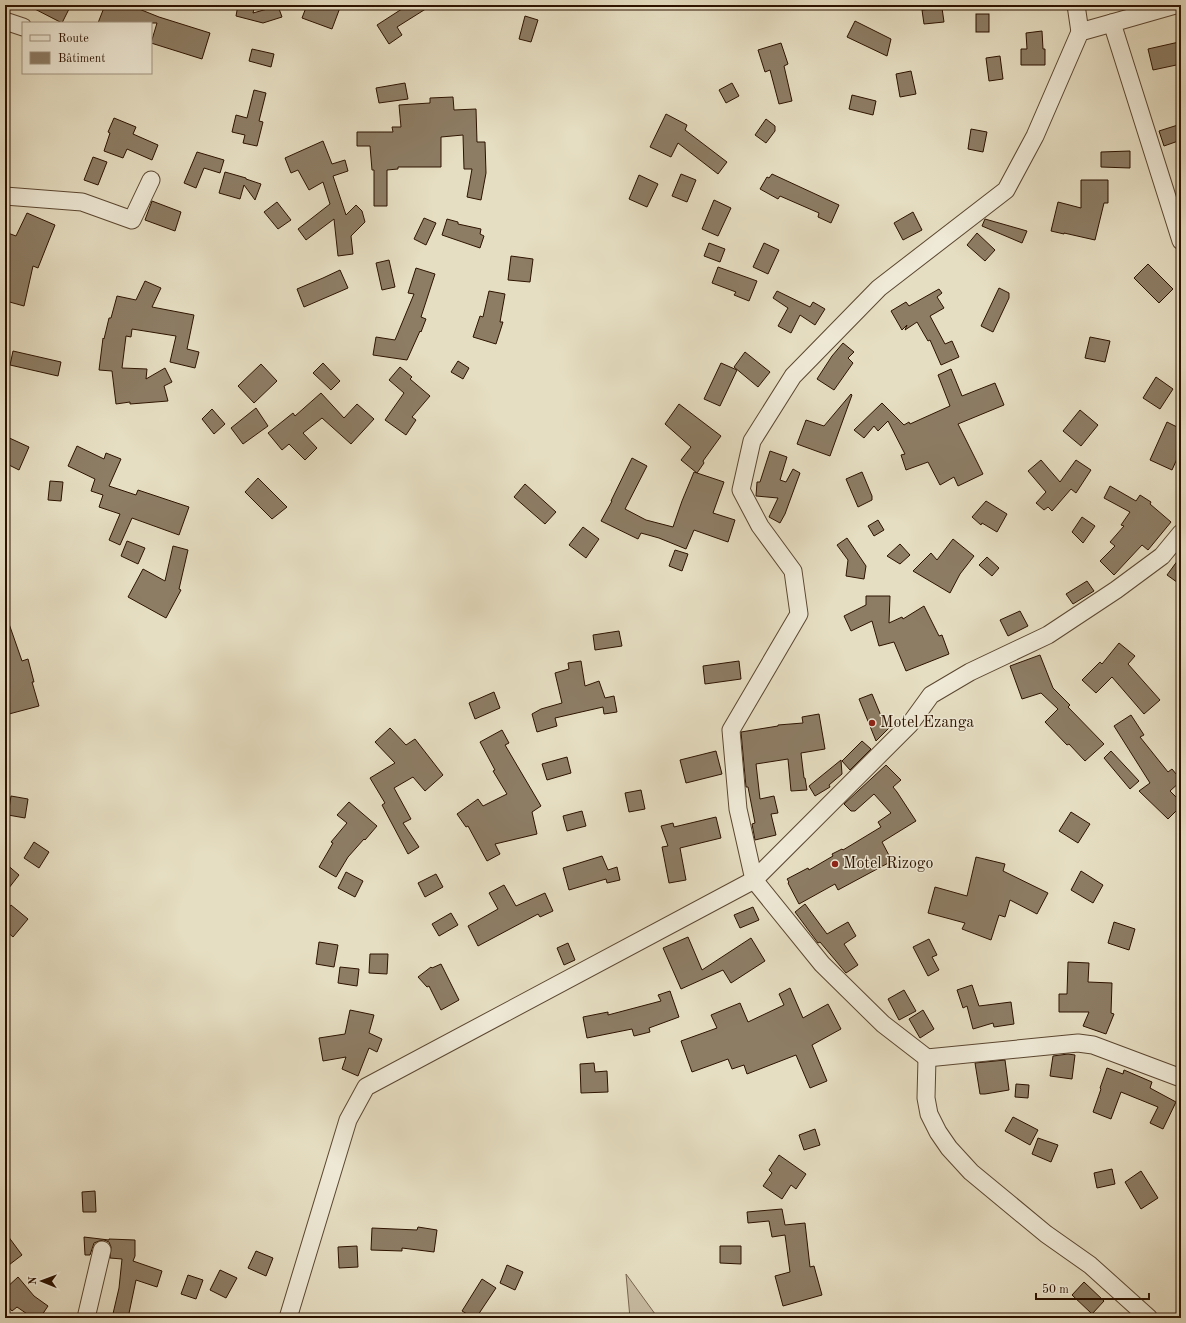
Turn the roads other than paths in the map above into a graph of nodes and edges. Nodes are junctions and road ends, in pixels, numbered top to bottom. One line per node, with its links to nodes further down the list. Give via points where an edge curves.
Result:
1 (1076, 5): 6 (street)
2 (1175, 5): 4 (street)
3 (5, 21): 5 (street)
4 (1112, 23): 6 (street); 9 (street)
5 (22, 27)
6 (1080, 32): 11 (street, via 1035,136 1006,190 879,288 793,376 752,441 741,490 760,526 793,571 799,614 731,730 738,809)
7 (151, 180): 8 (street, via 132,220 82,202)
8 (5, 196)
9 (1181, 241)
10 (1181, 533): 11 (street, via 1162,556 1048,635 970,672 931,694 910,724)
11 (754, 880): 12 (street, via 822,964 883,1024); 16 (street, via 366,1087 348,1120)
12 (927, 1058): 13 (street, via 1078,1043 1093,1044); 17 (street, via 926,1098 938,1132 949,1148 971,1172 1046,1234 1090,1265)
13 (1181, 1078)
14 (102, 1250): 15 (street)
15 (86, 1318)
16 (288, 1318)
17 (1150, 1318)

